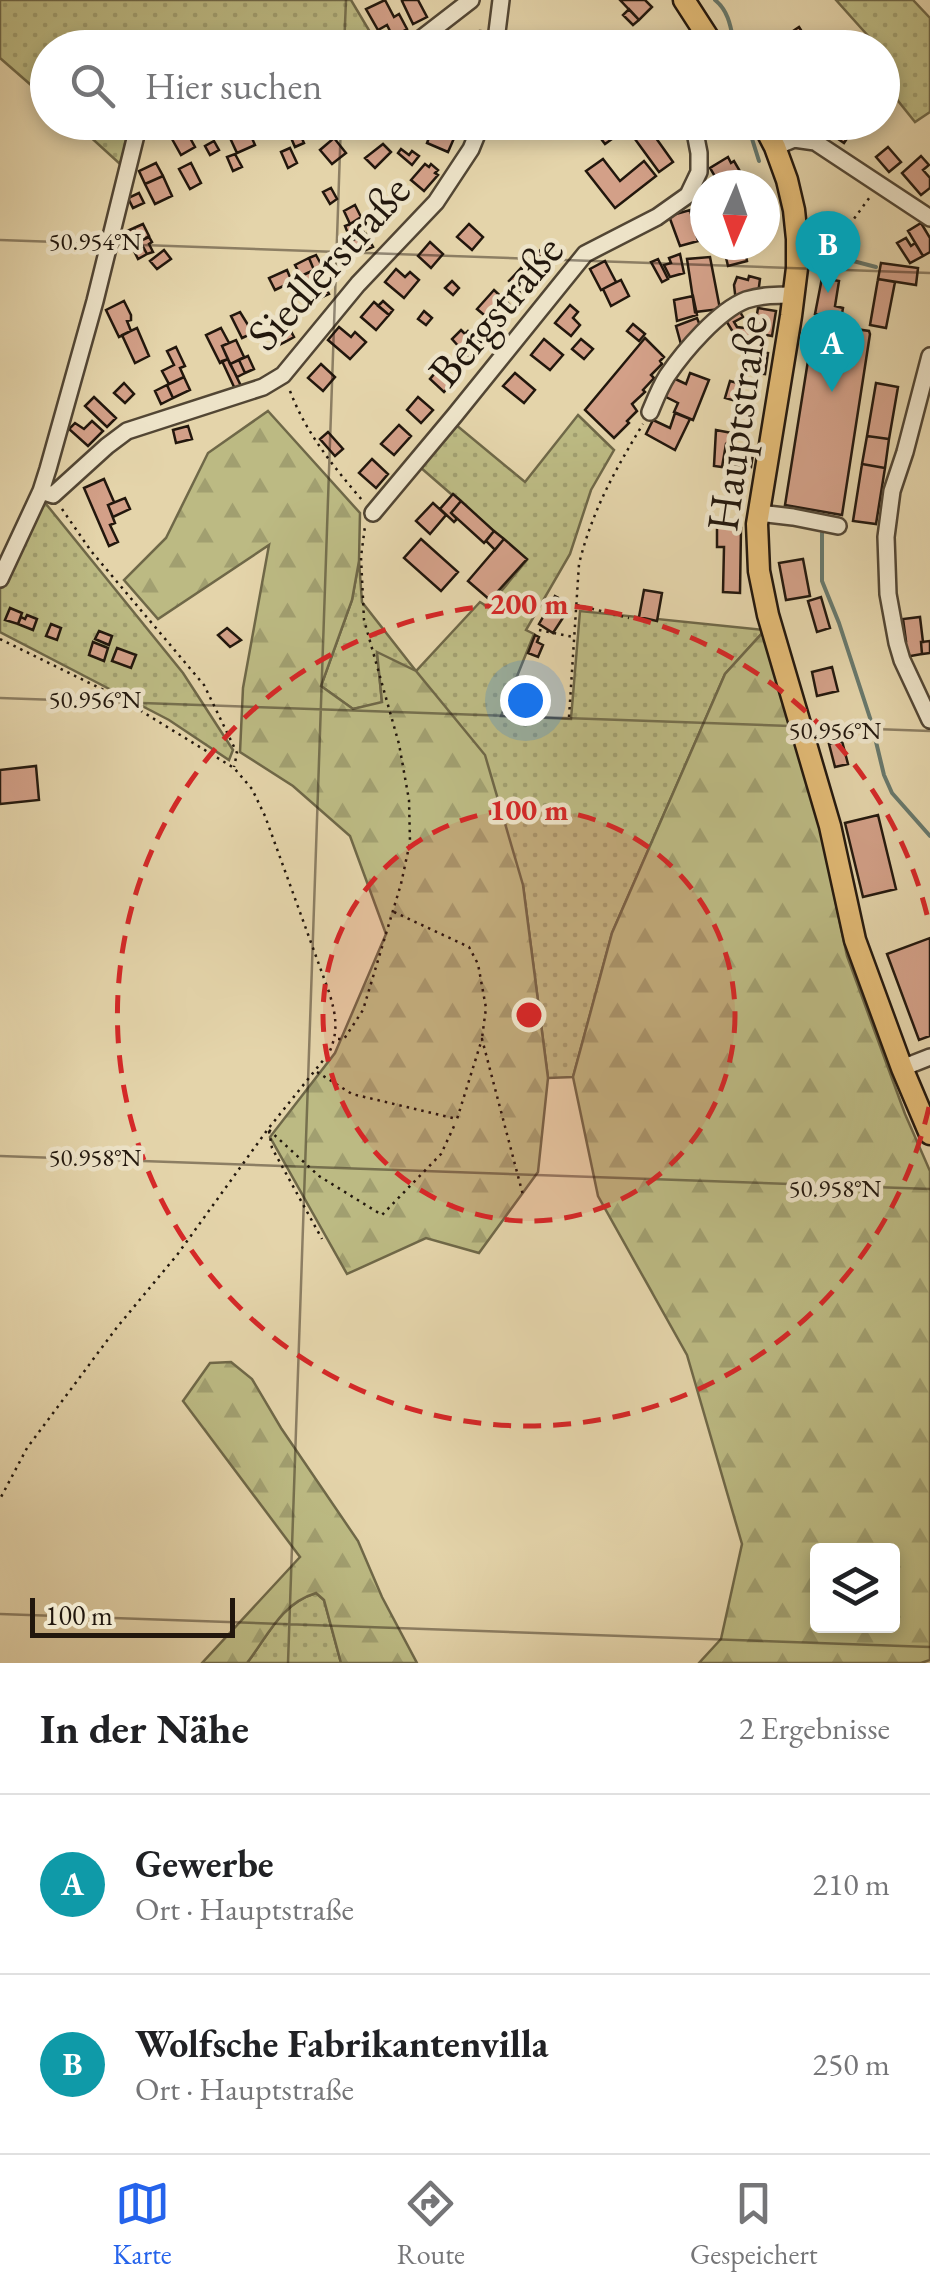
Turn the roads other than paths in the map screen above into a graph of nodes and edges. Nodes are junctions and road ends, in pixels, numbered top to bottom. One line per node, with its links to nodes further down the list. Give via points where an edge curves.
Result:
1 (471, 0): 4 (street)
2 (501, 0): 5 (street)
3 (684, 0): 6 (main road)
4 (432, 30)
5 (497, 30)
6 (703, 30)
7 (135, 140): 18 (street)
8 (475, 140): 18 (street, Siedlerstraße, via 436,202 284,375 127,432)
9 (696, 140): 19 (street, Bergstraße, via 699,172 688,195 585,254)
10 (771, 140): 13 (main road, Hauptstraße)
11 (792, 140): 13 (street)
12 (801, 140): 14 (street, via 815,142)
13 (775, 147): 15 (main road, Hauptstraße, via 796,221)
14 (930, 218)
15 (793, 295): 17 (street, Hauptstraße, via 742,302 720,318 666,378); 20 (main road, Hauptstraße)
16 (930, 356): 23 (street, via 892,491 886,537 897,643)
17 (650, 412)
18 (47, 493): 22 (street)
19 (373, 512)
20 (759, 513): 21 (street); 25 (main road, Hauptstraße, via 759,571 768,615 826,798 855,940)
21 (838, 526)
22 (0, 579)
23 (930, 720)
24 (930, 1058): 25 (street)
25 (902, 1068): 26 (main road, Hauptstraße)
26 (930, 1134)

